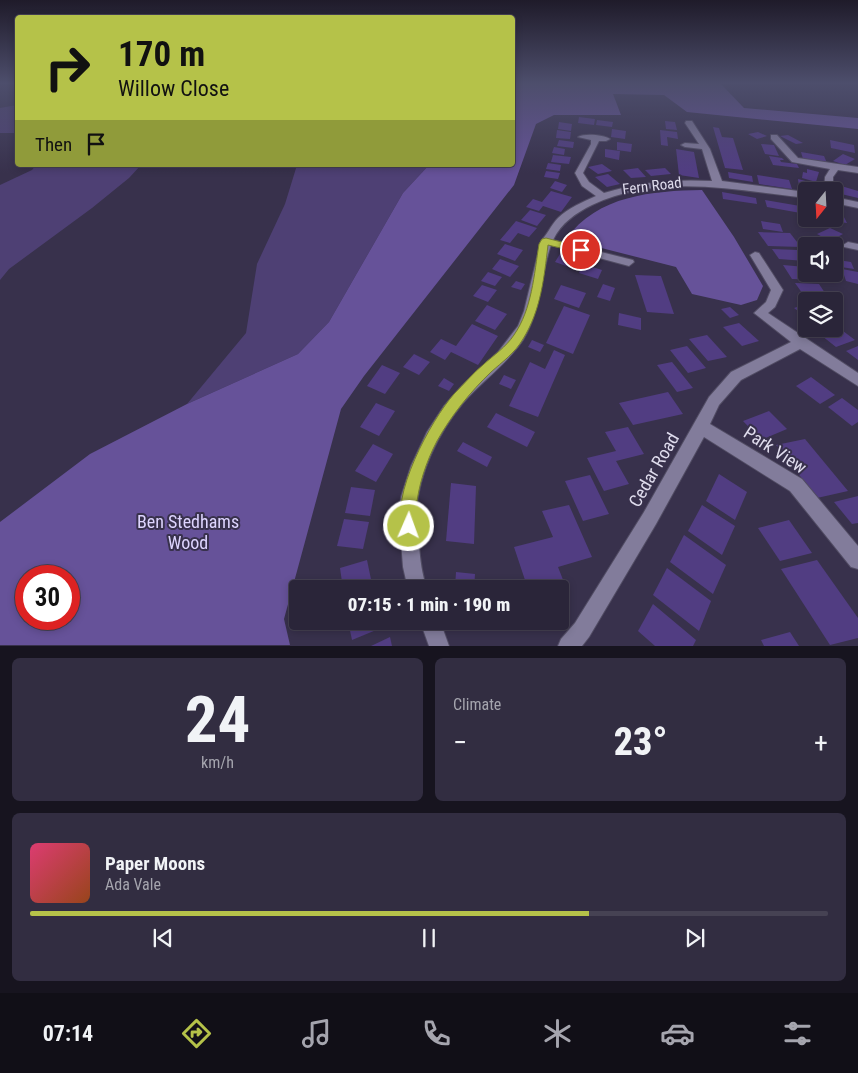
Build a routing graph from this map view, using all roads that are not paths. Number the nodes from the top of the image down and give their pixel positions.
1 (690, 123) dead end
2 (582, 136) dead end
3 (595, 138) junction
4 (606, 139) dead end
5 (764, 141) dead end
6 (685, 145) dead end
7 (705, 147) junction
8 (835, 168) junction
9 (858, 170) edge
10 (829, 182) edge
11 (718, 184) junction
12 (798, 194) edge
13 (602, 196) junction
14 (843, 202) edge
15 (858, 205) edge
16 (546, 241) junction
17 (754, 255) dead end
18 (629, 262) dead end
19 (801, 343) junction
20 (858, 380) edge
21 (701, 428) junction
22 (858, 560) edge
23 (414, 580) edge
24 (434, 630) edge
25 (440, 646) edge
26 (568, 646) edge

1 - 7 street
2 - 3 street
3 - 4 street
3 - 13 street
5 - 8 street
6 - 7 street
7 - 11 street
8 - 9 street
8 - 10 street
11 - 12 street, Fern Road
11 - 13 street, Fern Road
13 - 16 street, Fern Road
14 - 15 street
16 - 18 street
16 - 23 street, Fern Road
17 - 19 street
19 - 20 street
19 - 21 street, Cedar Road
21 - 22 street, Park View
21 - 26 street, Cedar Road
24 - 25 street

